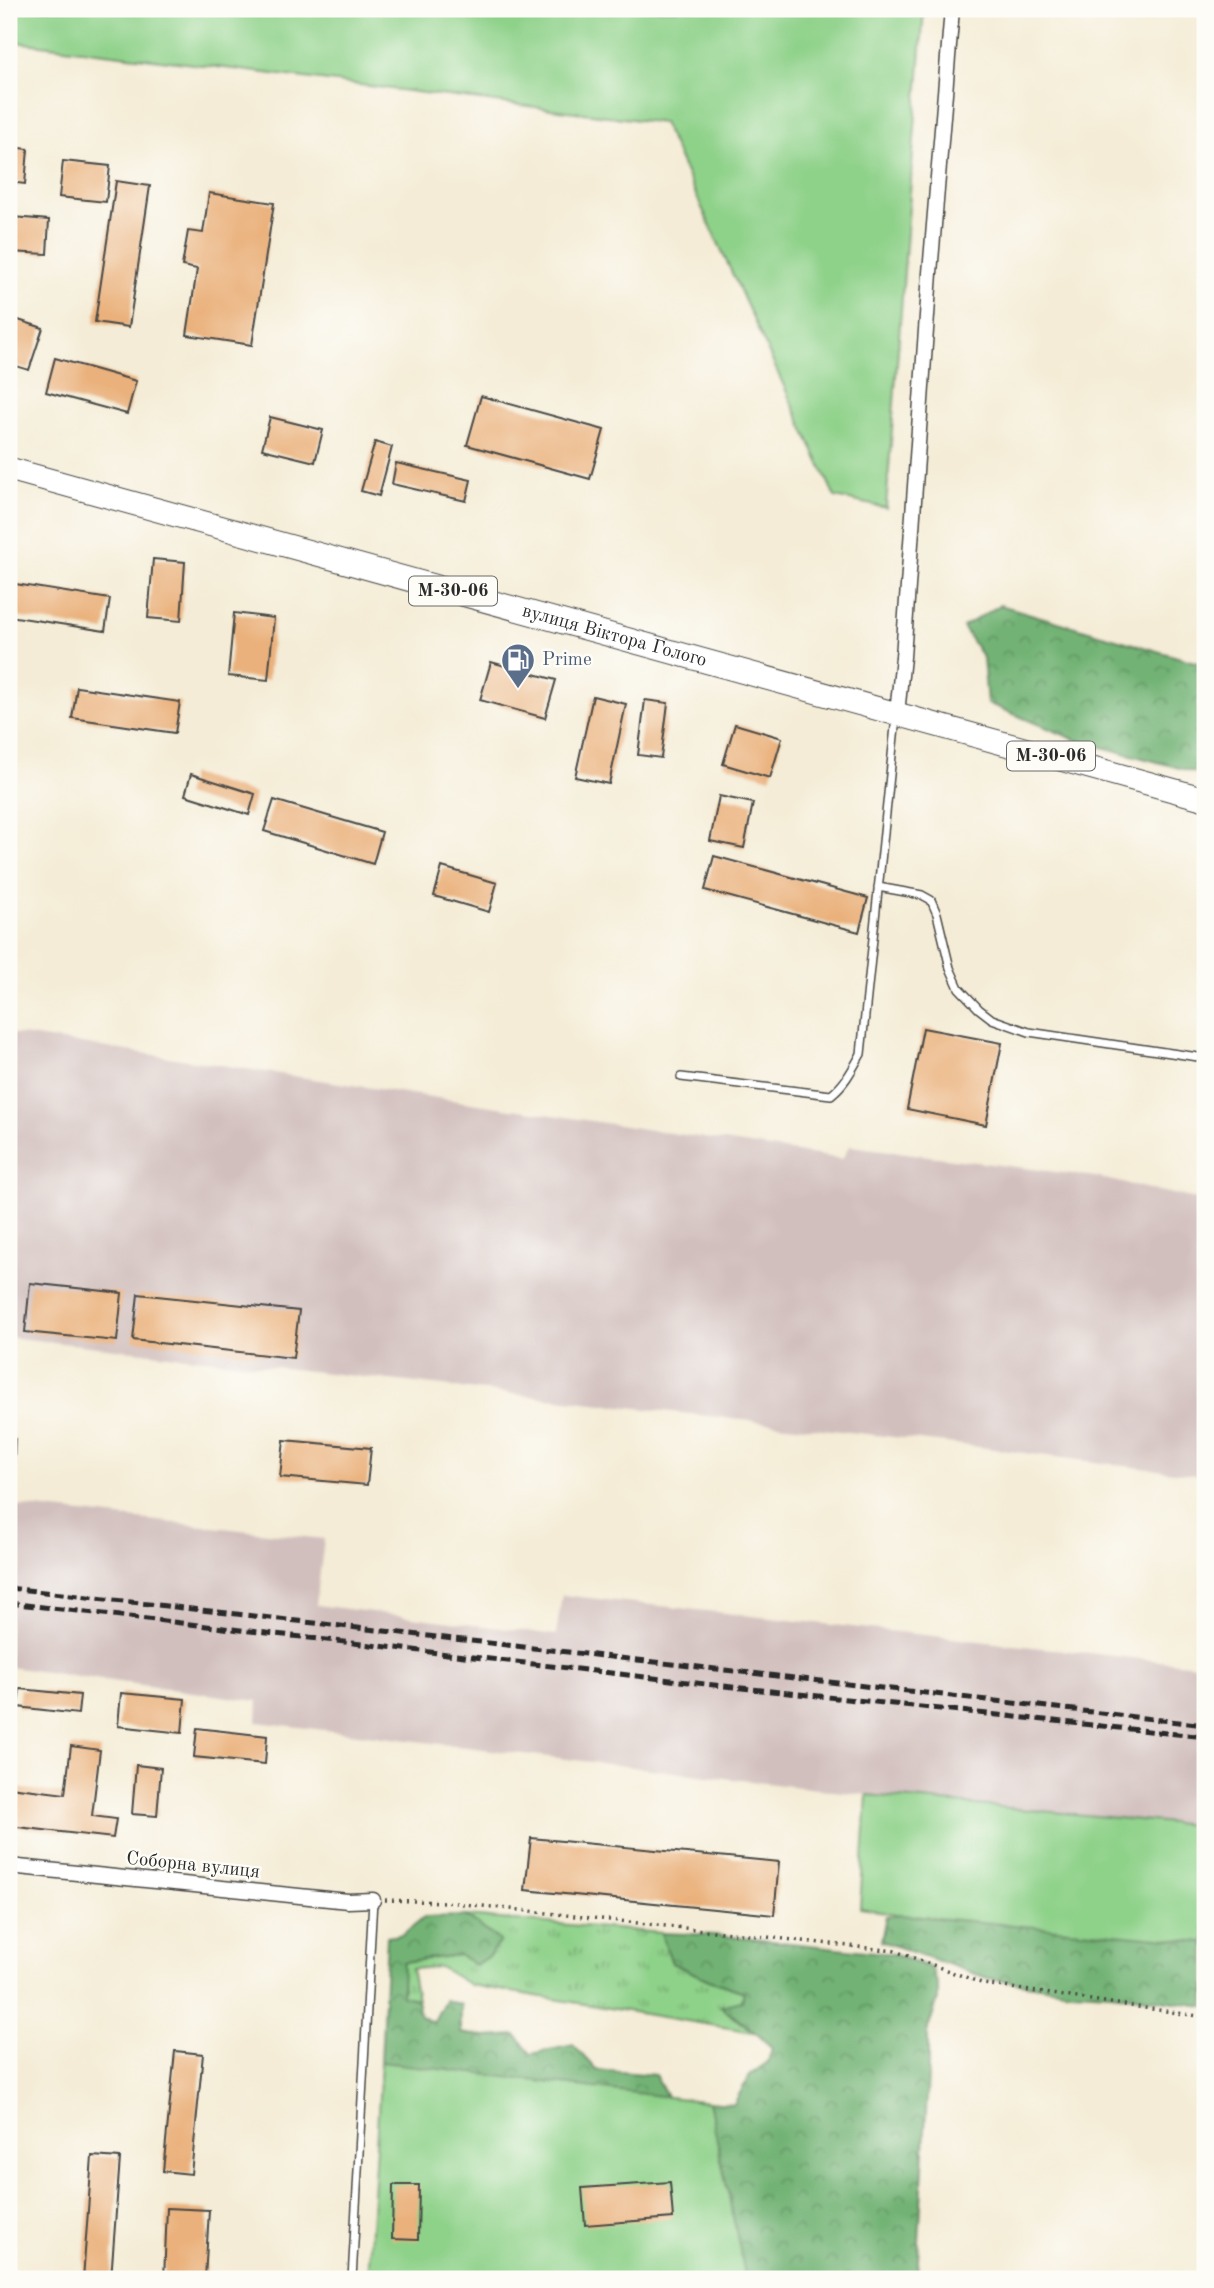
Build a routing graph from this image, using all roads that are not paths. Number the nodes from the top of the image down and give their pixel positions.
1 (952, 9) edge
2 (9, 469) edge
3 (897, 713) junction
4 (1205, 799) edge
5 (878, 887) junction
6 (1205, 1058) edge
7 (681, 1076) dead end
8 (9, 1866) edge
9 (373, 1900) joint
10 (352, 2279) edge

1 - 3 street
2 - 3 main road, вулиця Віктора Голого / М-30-06
3 - 4 main road, М-30-06
3 - 5 lane
5 - 6 lane
5 - 7 lane
8 - 9 street, Соборна вулиця
9 - 10 lane

